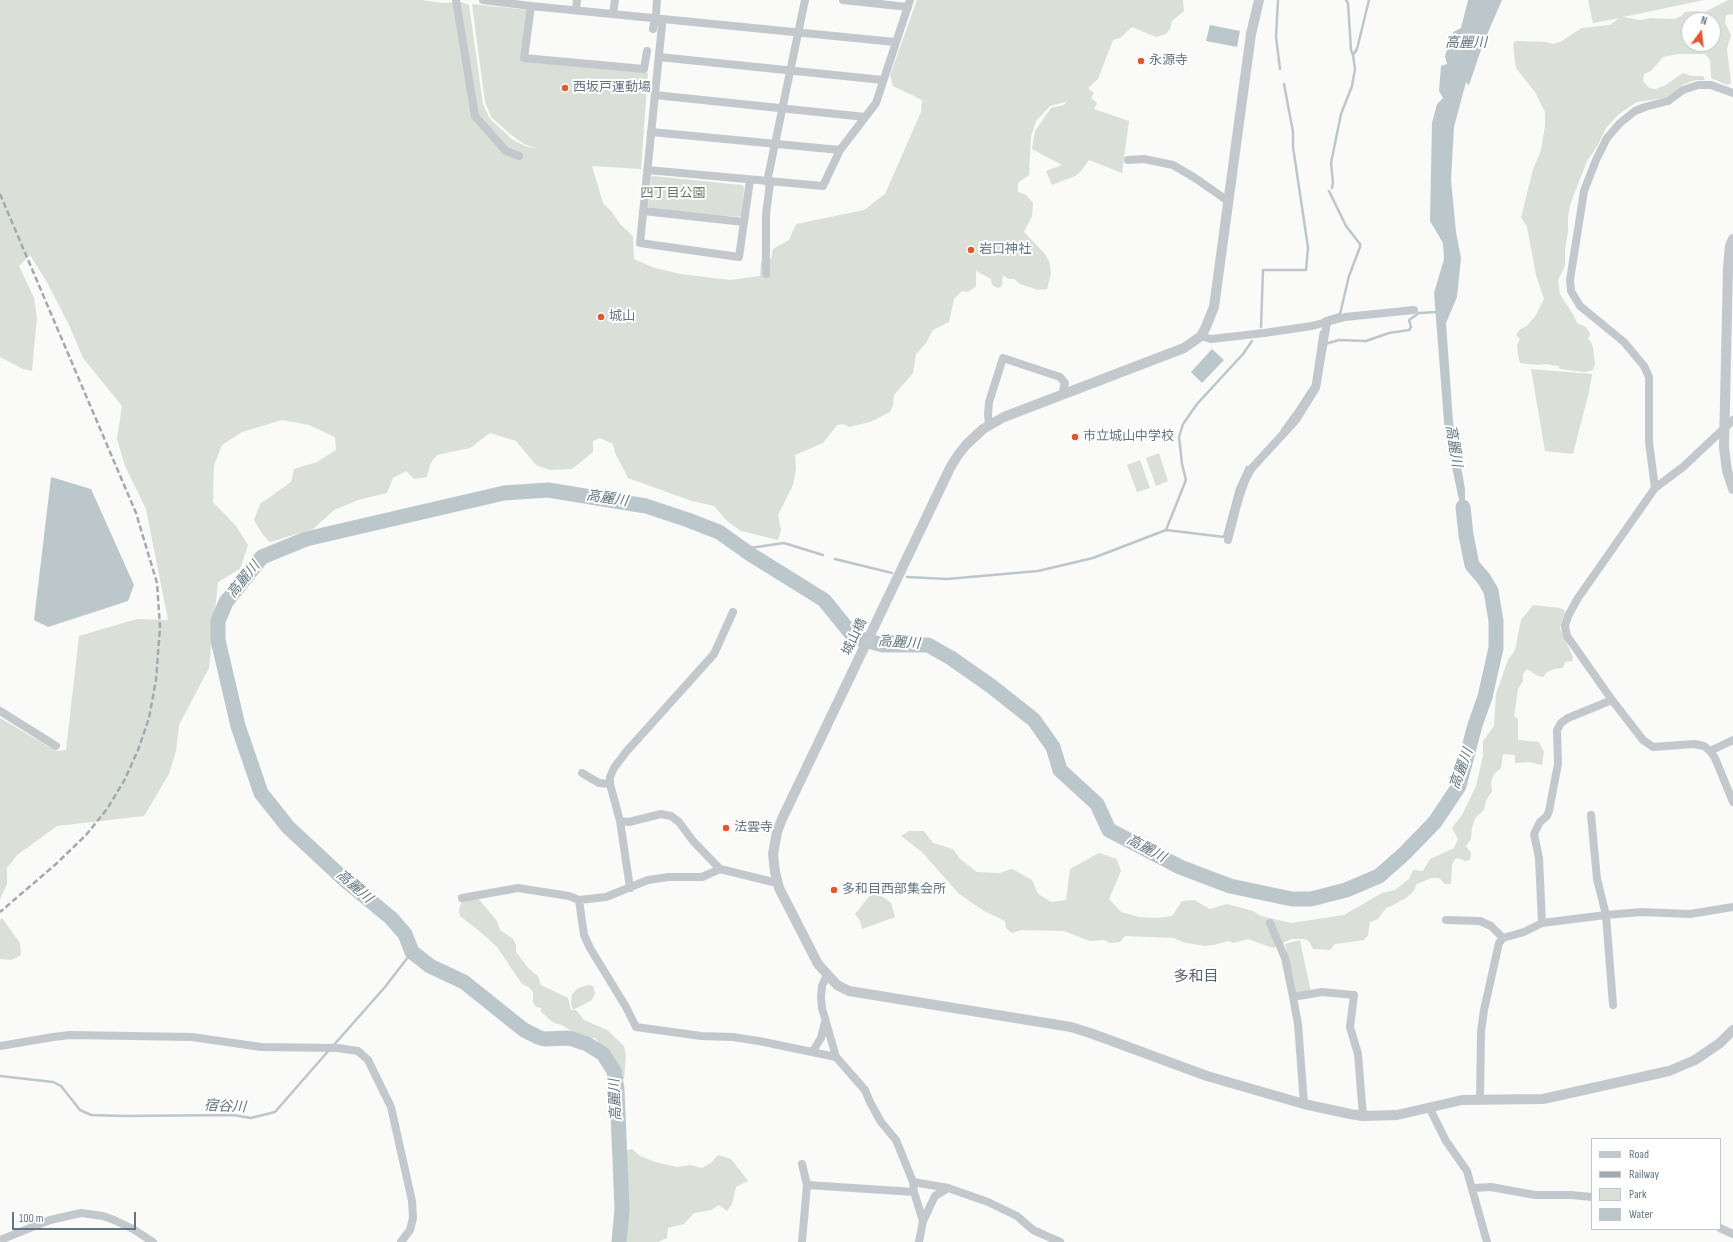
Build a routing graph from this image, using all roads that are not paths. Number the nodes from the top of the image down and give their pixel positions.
1 (456, 0) edge
2 (483, 0) edge
3 (577, 0) edge
4 (615, 0) edge
5 (657, 0) edge
6 (805, 0) edge
7 (843, 0) edge
8 (1259, 0) edge
9 (541, 3) edge
10 (909, 3) edge
11 (531, 6) junction
12 (576, 10) junction
13 (613, 14) junction
14 (657, 18) junction
15 (653, 29) dead end
16 (798, 32) junction
17 (895, 42) junction
18 (647, 50) dead end
19 (659, 57) junction
20 (790, 70) junction
21 (883, 80) junction
22 (1733, 93) edge
23 (655, 95) junction
24 (782, 108) junction
25 (865, 117) junction
26 (651, 132) junction
27 (775, 145) junction
28 (840, 150) junction
29 (519, 156) dead end
30 (1128, 160) dead end
31 (648, 170) junction
32 (750, 180) junction
33 (768, 182) junction
34 (1228, 201) junction
35 (643, 211) junction
36 (744, 222) junction
37 (1733, 239) edge
38 (766, 274) dead end
39 (1414, 310) dead end
40 (1327, 322) junction
41 (1201, 336) junction
42 (1062, 394) junction
43 (1733, 420) edge
44 (989, 425) junction
45 (1724, 427) junction
46 (1655, 488) junction
47 (1733, 489) edge
48 (1228, 540) dead end
49 (733, 612) dead end
50 (1612, 700) junction
51 (0, 711) edge
52 (1733, 740) edge
53 (56, 746) dead end
54 (1710, 751) junction
55 (582, 773) dead end
56 (610, 784) junction
57 (1733, 802) edge
58 (1591, 815) dead end
59 (620, 821) junction
60 (720, 869) junction
61 (777, 882) junction
62 (630, 888) junction
63 (462, 898) dead end
64 (579, 900) junction
65 (1733, 906) edge
66 (1606, 914) junction
67 (1446, 920) dead end
68 (1270, 923) dead end
69 (1542, 923) junction
70 (1503, 938) junction
71 (827, 975) junction
72 (1294, 997) junction
73 (1613, 1005) dead end
74 (826, 1021) junction
75 (1733, 1030) edge
76 (0, 1046) edge
77 (813, 1052) junction
78 (836, 1057) junction
79 (1480, 1099) junction
80 (1304, 1104) junction
81 (1430, 1109) junction
82 (1363, 1116) junction
83 (802, 1164) dead end
84 (913, 1182) junction
85 (807, 1185) junction
86 (948, 1188) junction
87 (1472, 1188) junction
88 (914, 1192) junction
89 (1591, 1197) edge
90 (923, 1221) junction
91 (1721, 1228) edge
92 (1733, 1234) edge
93 (0, 1240) edge
94 (153, 1242) edge
95 (401, 1242) edge
96 (802, 1242) edge
97 (919, 1242) edge
98 (1060, 1242) edge
99 (1487, 1242) edge

1 - 29 street
2 - 11 street
3 - 12 street
4 - 13 street
5 - 14 street
6 - 16 street
7 - 10 street
8 - 34 street
9 - 11 street
9 - 12 street
10 - 17 street
11 - 18 street
12 - 13 street
13 - 14 street
14 - 15 street
14 - 16 street
14 - 19 street
16 - 17 street
16 - 20 street
17 - 21 street
19 - 20 street
19 - 23 street
20 - 21 street
20 - 24 street
21 - 25 street
22 - 46 street
23 - 24 street
23 - 26 street
24 - 25 street
24 - 27 street
25 - 28 street
26 - 27 street
26 - 31 street
27 - 28 street
27 - 33 street
28 - 33 street
30 - 34 street
31 - 32 street
31 - 35 street
32 - 33 street
32 - 36 street
33 - 38 street
34 - 41 street
35 - 36 street
35 - 36 street
37 - 45 street
39 - 40 street
40 - 41 street
40 - 48 street
41 - 42 street, 城山橋
42 - 44 street, 城山橋
42 - 44 street
43 - 45 street
44 - 61 street, 城山橋
45 - 46 street
45 - 47 street
46 - 50 street
49 - 56 street
50 - 54 street
50 - 69 street
51 - 53 street
52 - 54 street
54 - 57 street
55 - 56 street
56 - 59 street
58 - 66 street
59 - 60 street
59 - 62 street
60 - 61 street
60 - 62 street
61 - 71 street, 城山橋
62 - 64 street
63 - 64 street
64 - 77 street
65 - 66 street
66 - 69 street
66 - 73 street
67 - 70 street
68 - 72 street
69 - 70 street
70 - 79 street
71 - 74 street
71 - 80 street, 城山橋
72 - 80 street
72 - 82 street
74 - 77 street
74 - 78 street
75 - 79 street, 城山橋
76 - 95 street
77 - 78 street
78 - 84 street
79 - 81 street, 城山橋
80 - 82 street, 城山橋
81 - 82 street, 城山橋
81 - 87 street
83 - 85 street
84 - 86 street
84 - 88 street
85 - 88 street
85 - 96 street
86 - 90 street
86 - 98 street
87 - 89 street
87 - 99 street
88 - 90 street
90 - 97 street
91 - 92 street
93 - 94 street

